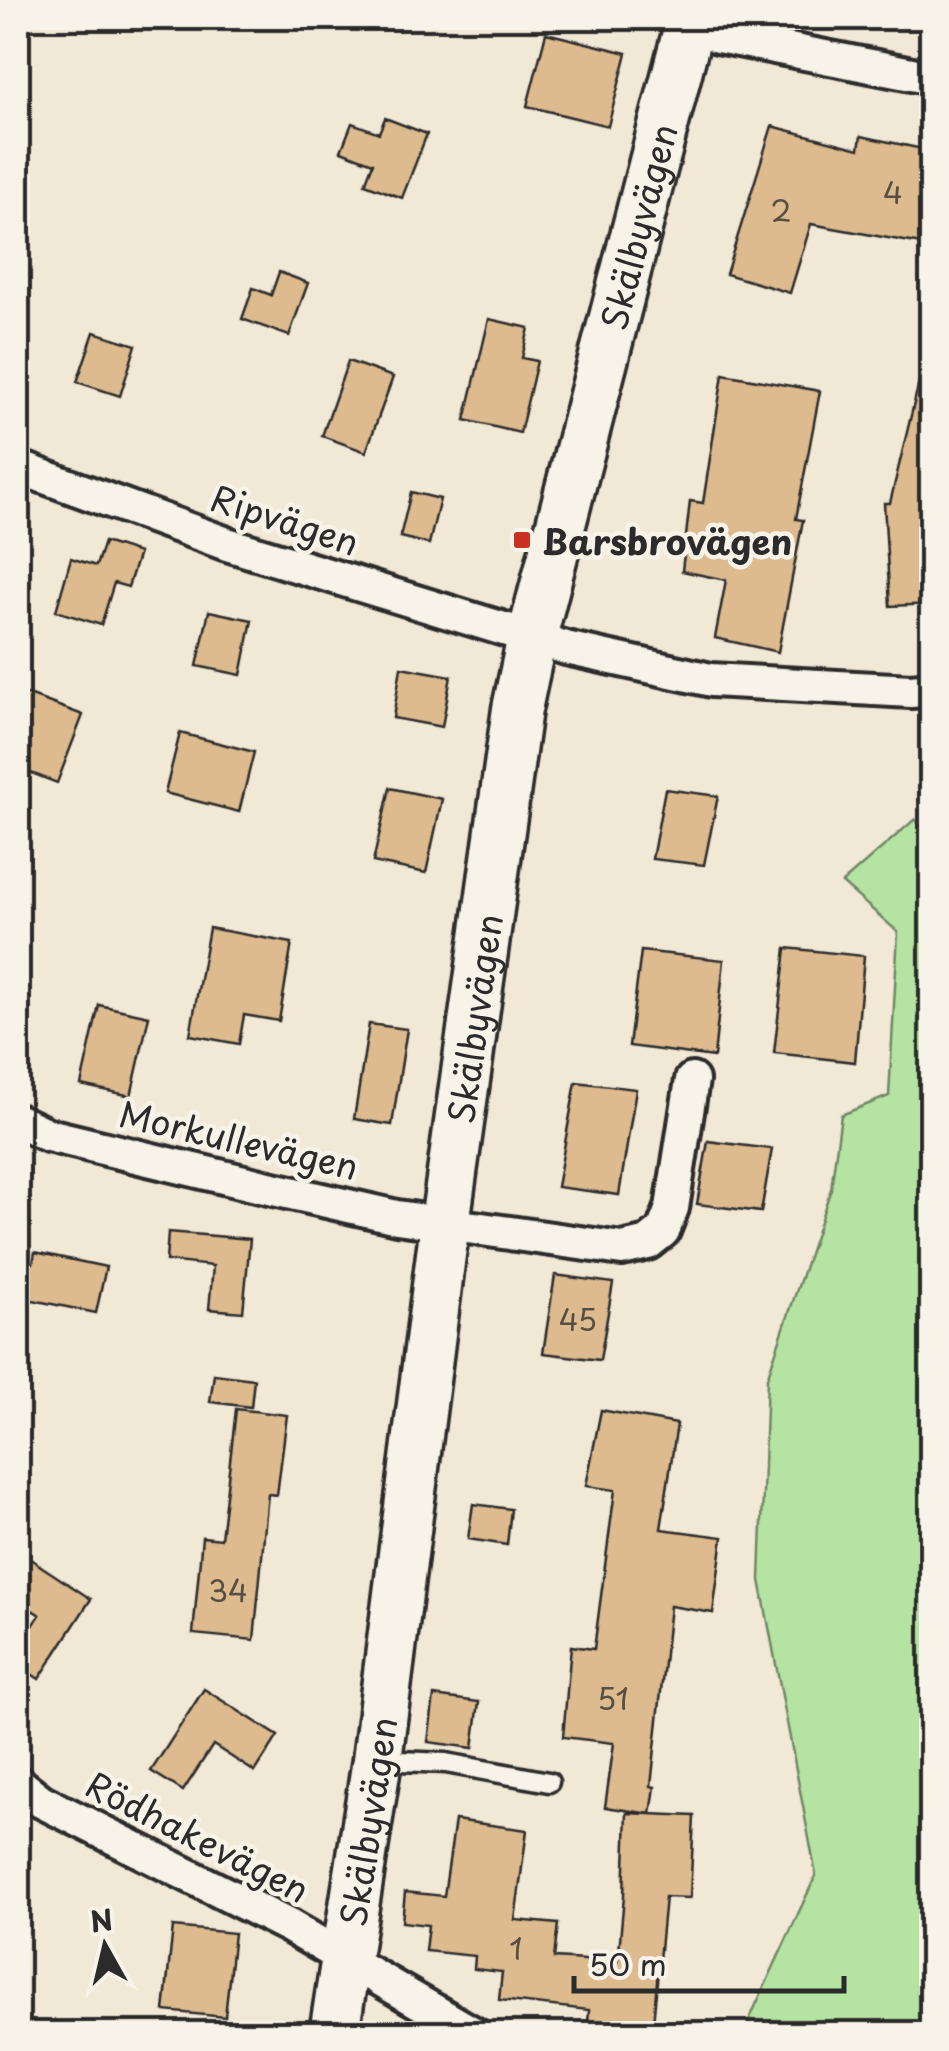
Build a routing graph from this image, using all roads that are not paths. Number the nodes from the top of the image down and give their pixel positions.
1 (688, 19) edge
2 (932, 78) edge
3 (18, 467) edge
4 (532, 638) junction
5 (932, 689) edge
6 (692, 1080) dead end
7 (18, 1120) edge
8 (445, 1223) junction
9 (377, 1760) junction
10 (549, 1782) dead end
11 (18, 1783) edge
12 (344, 1958) junction
13 (334, 2034) edge
14 (474, 2034) edge

1 - 2 street
1 - 4 street, Skälbyvägen
3 - 4 street, Ripvägen
4 - 5 street, Ripvägen
4 - 8 street, Skälbyvägen
6 - 8 street, Morkullevägen
7 - 8 street, Morkullevägen
8 - 9 street, Skälbyvägen
9 - 10 lane
9 - 12 street, Skälbyvägen
11 - 12 street, Rödhakevägen
12 - 13 street, Skälbyvägen
12 - 14 street, Rödhakevägen

